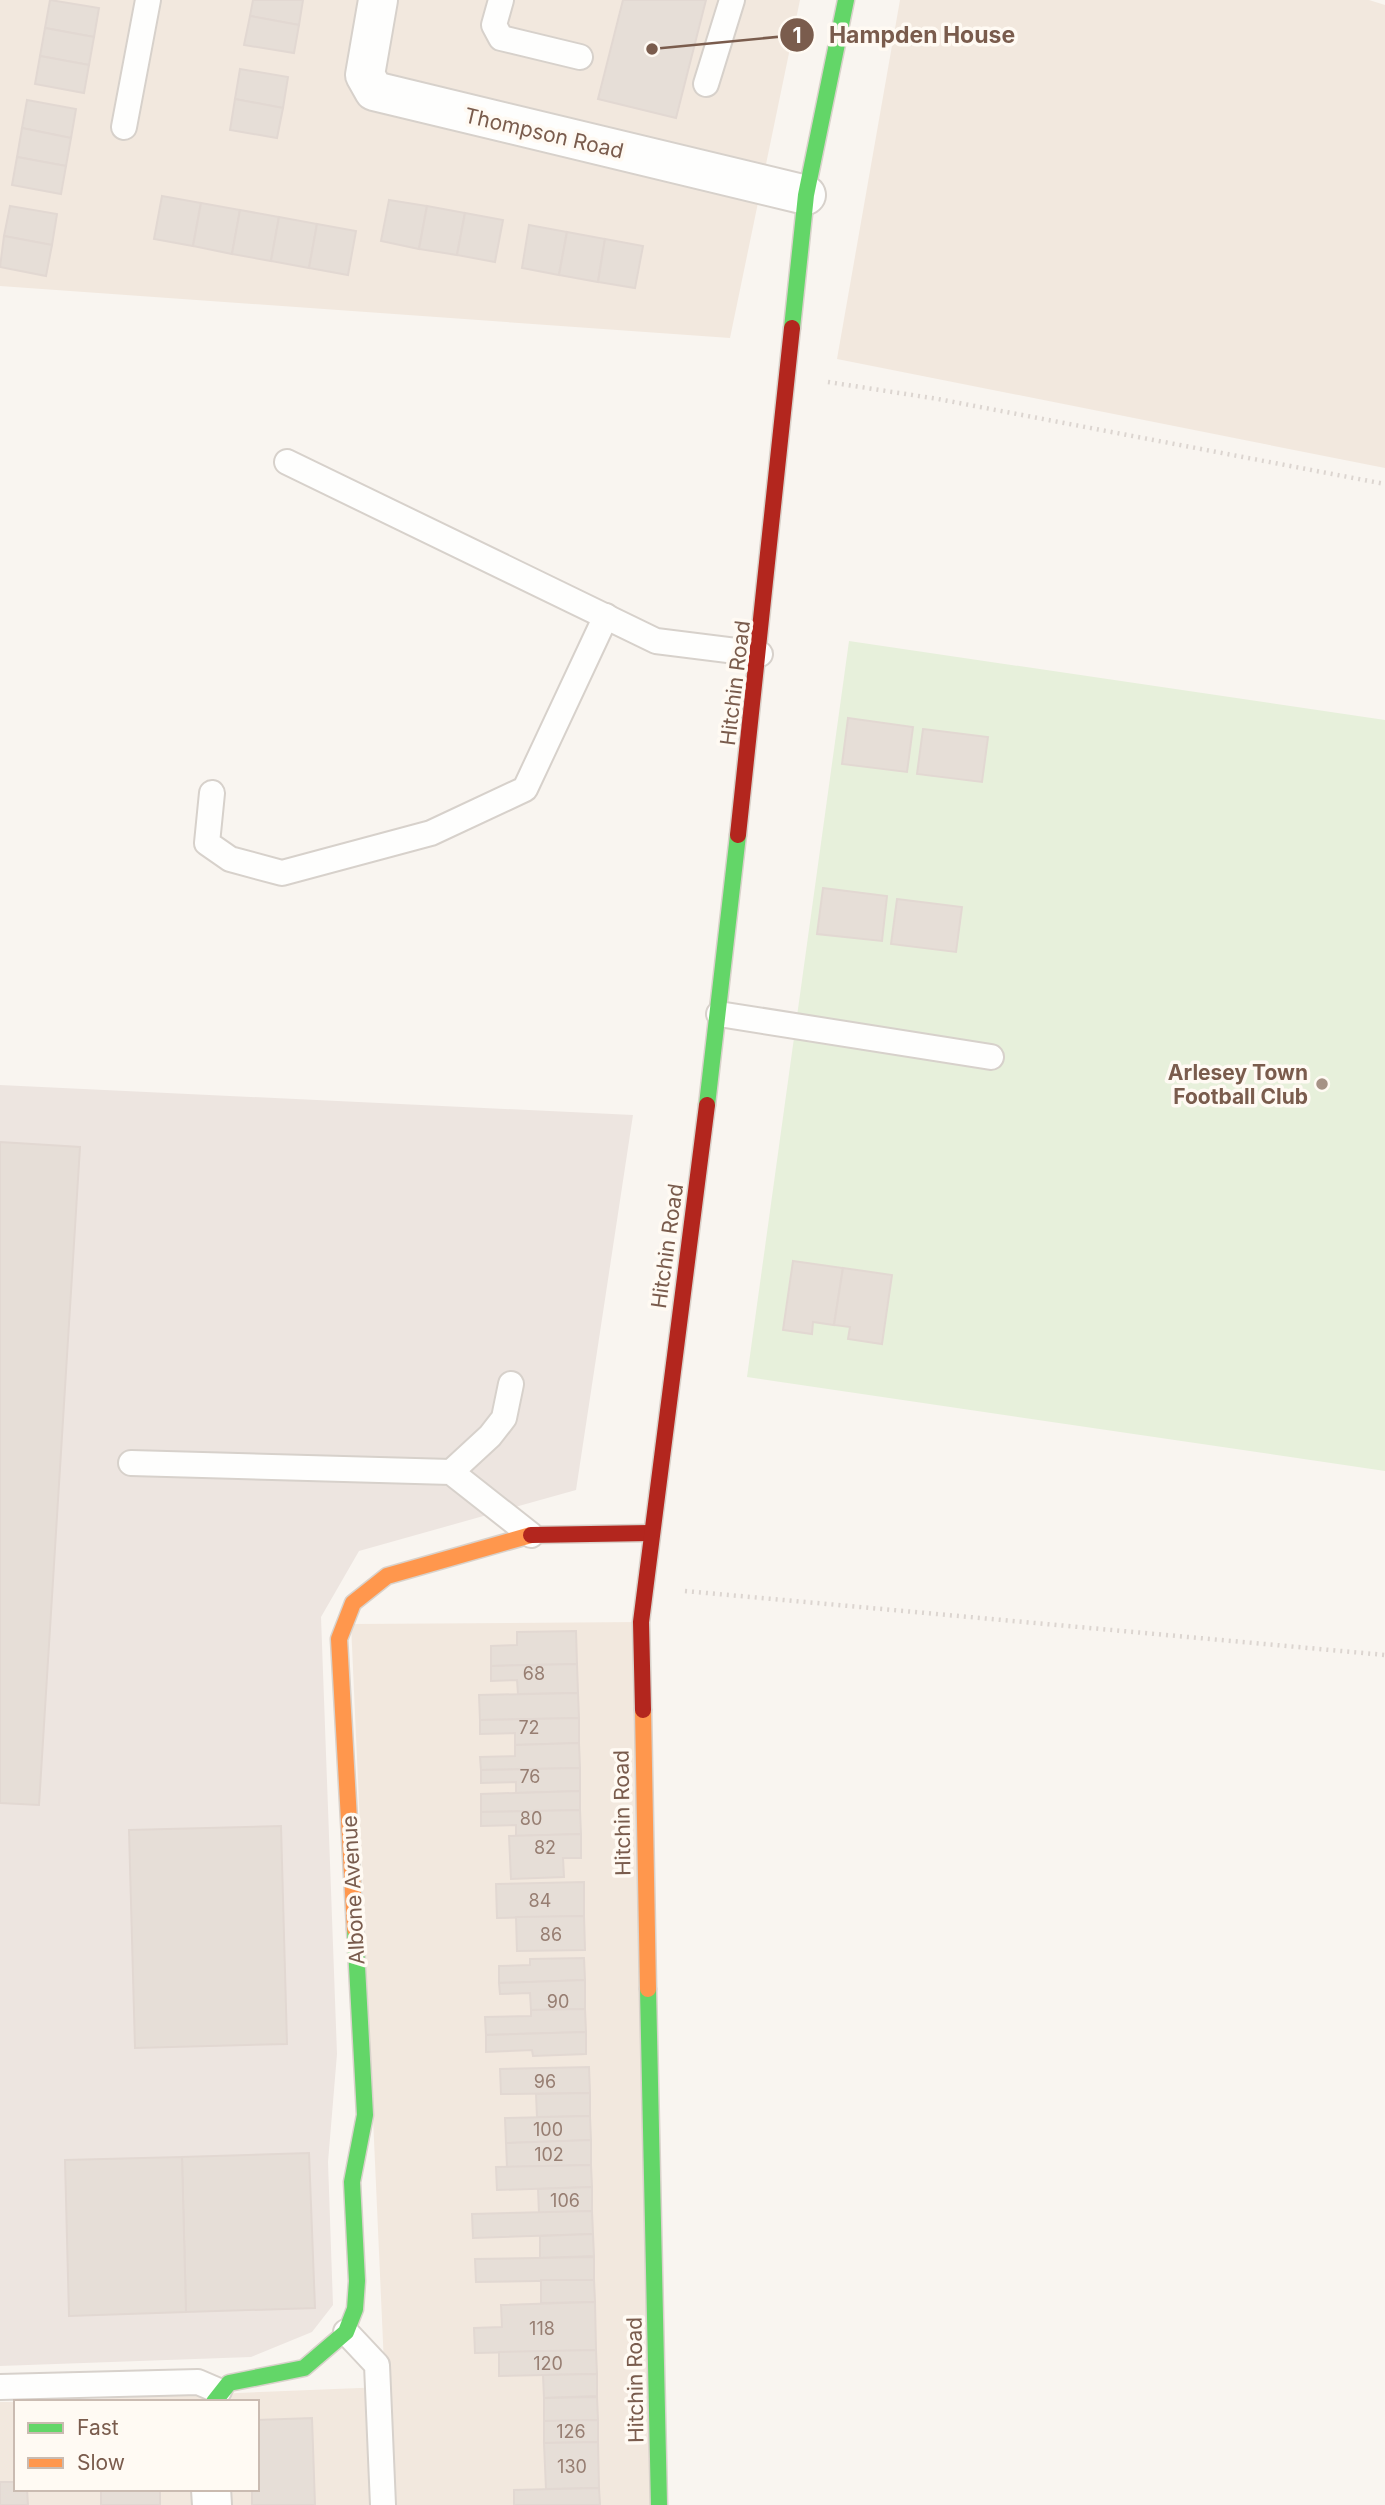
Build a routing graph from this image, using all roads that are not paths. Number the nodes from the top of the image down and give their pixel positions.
1 (148, 0) edge
2 (378, 0) edge
3 (501, 0) edge
4 (732, 0) edge
5 (846, 0) edge
6 (580, 57) dead end
7 (706, 84) dead end
8 (124, 127) dead end
9 (806, 195) junction
10 (287, 463) dead end
11 (606, 616) junction
12 (760, 654) junction
13 (212, 793) dead end
14 (719, 1014) junction
15 (990, 1057) dead end
16 (511, 1384) dead end
17 (131, 1463) dead end
18 (451, 1472) junction
19 (650, 1533) junction
20 (531, 1535) junction
21 (346, 2332) junction
22 (0, 2387) edge
23 (216, 2396) edge
24 (383, 2505) edge
25 (659, 2505) edge

1 - 8 lane
2 - 9 street, Thompson Road
3 - 6 lane
4 - 7 lane
5 - 9 street, Hitchin Road
9 - 12 street, Hitchin Road
10 - 11 lane
11 - 12 lane
11 - 13 lane
12 - 14 street, Hitchin Road
14 - 15 lane
14 - 19 street, Hitchin Road
16 - 18 lane
17 - 18 lane
18 - 20 lane
19 - 20 street, Albone Avenue
19 - 25 street, Hitchin Road
20 - 21 street, Albone Avenue
21 - 23 street
21 - 24 lane
22 - 23 lane

